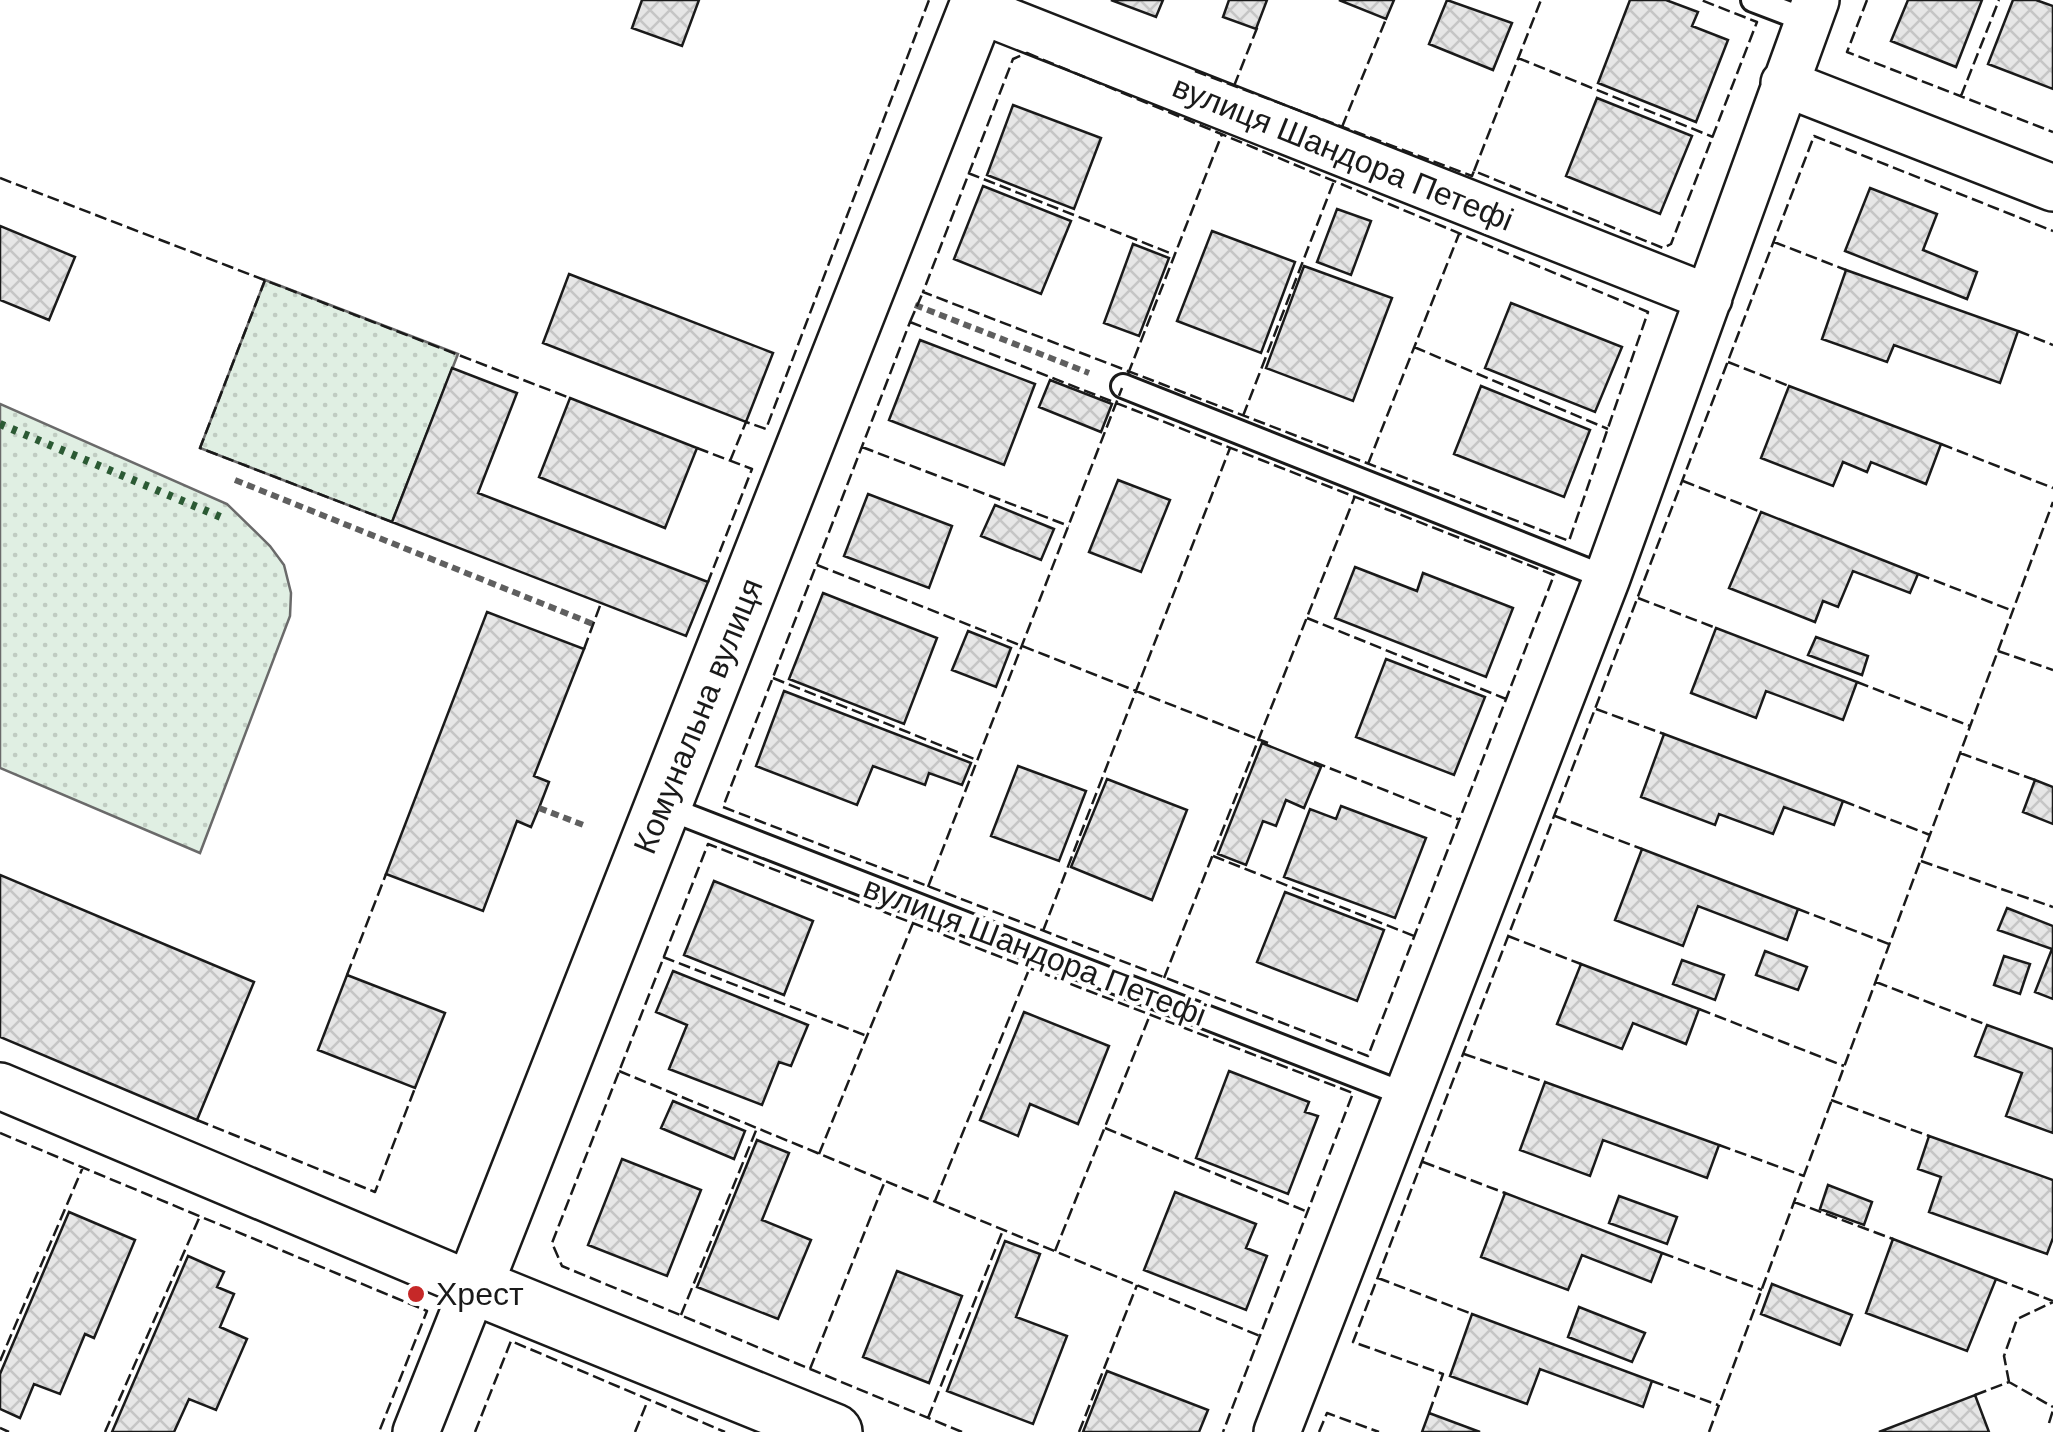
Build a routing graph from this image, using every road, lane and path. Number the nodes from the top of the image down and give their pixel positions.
1 (1753, 0) edge
2 (978, 4) edge
3 (1812, 11) edge
4 (1784, 83) junction
5 (2053, 188) edge
6 (867, 286) junction
7 (1708, 298) junction
8 (1123, 386) joint
9 (234, 480) dead end
10 (1608, 578) junction
11 (593, 624) dead end
12 (662, 806) junction
13 (539, 808) dead end
14 (586, 826) dead end
15 (0, 1086) edge
16 (1409, 1096) junction
17 (474, 1286) junction
18 (416, 1432) edge
19 (834, 1432) edge
20 (1277, 1432) edge

1 - 3 lane
2 - 6 main road, Комунальна вулиця
2 - 7 street, вулиця Шандора Петефі
3 - 4 street
4 - 5 street
4 - 7 street
6 - 8 path
6 - 12 main road, Комунальна вулиця
7 - 10 street
8 - 10 lane
9 - 11 path
10 - 16 street
12 - 16 lane, вулиця Шандора Петефі
12 - 17 main road, Комунальна вулиця
13 - 14 path
15 - 17 street
16 - 20 street
17 - 18 street, Комунальна вулиця
17 - 19 main road

